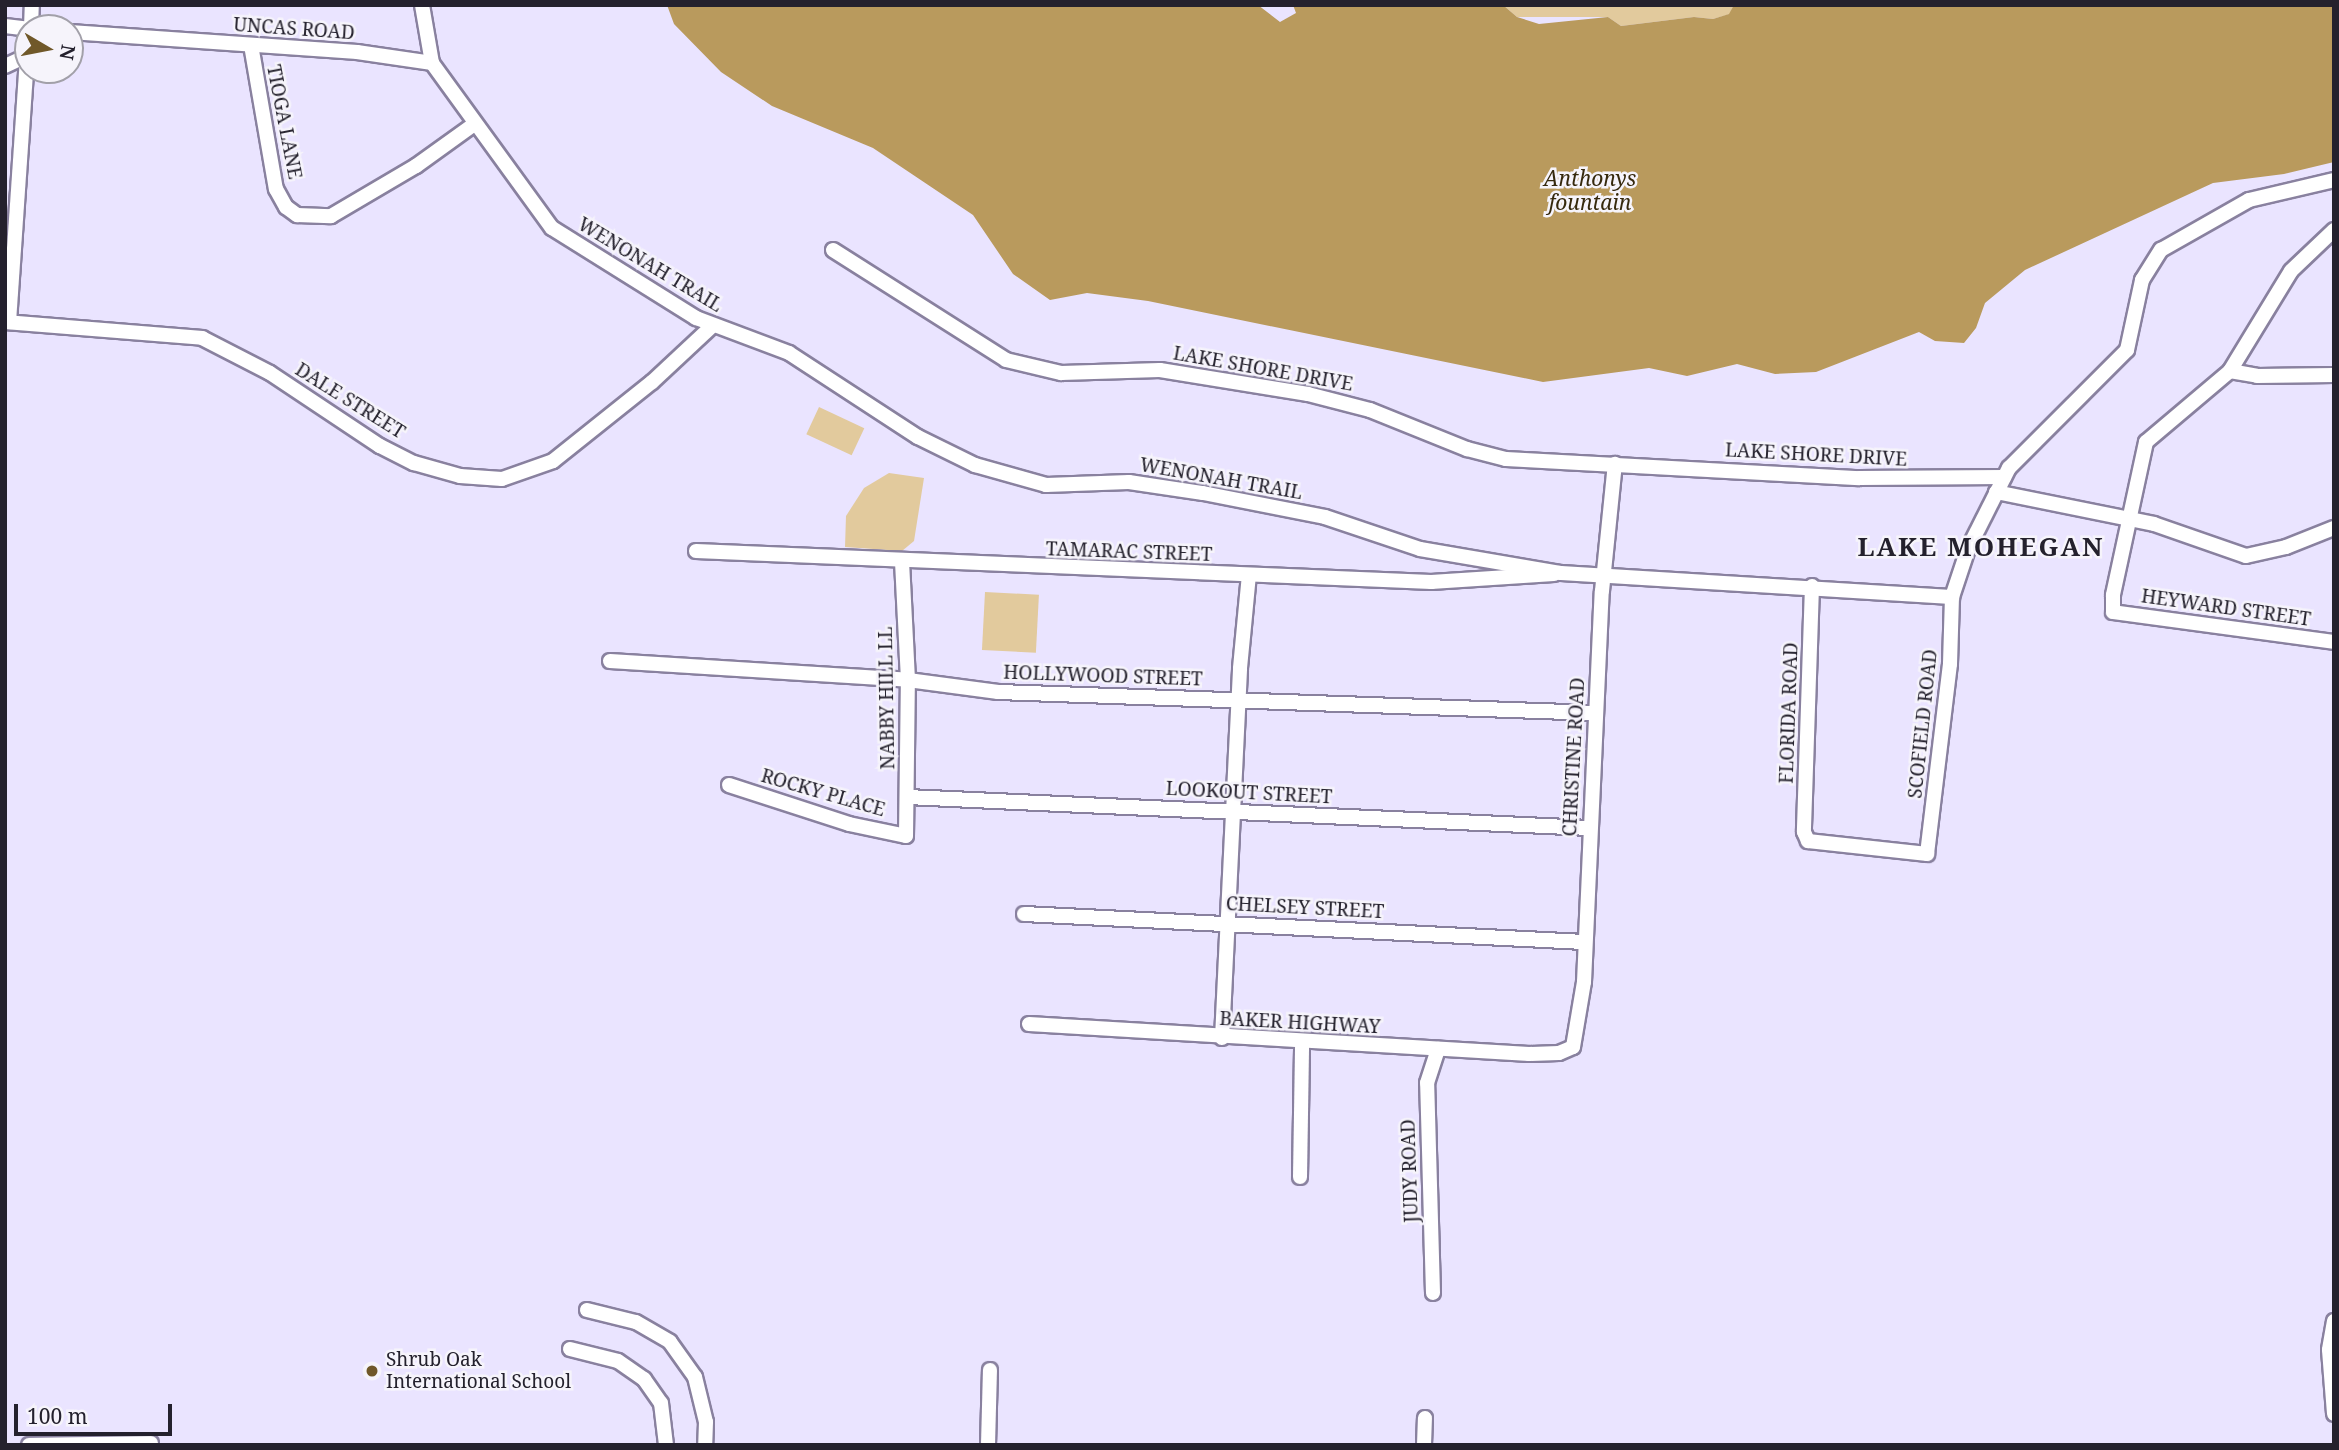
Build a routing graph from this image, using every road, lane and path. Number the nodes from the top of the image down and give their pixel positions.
1 (422, 5) edge
2 (84, 33) edge
3 (251, 45) junction
4 (432, 63) junction
5 (24, 84) edge
6 (473, 125) junction
7 (2334, 180) edge
8 (2334, 230) edge
9 (832, 250) dead end
10 (7, 322) edge
11 (712, 326) junction
12 (2230, 371) junction
13 (2334, 375) edge
14 (1615, 464) junction
15 (2004, 477) junction
16 (1996, 492) junction
17 (2130, 519) junction
18 (2334, 528) edge
19 (696, 551) dead end
20 (902, 560) junction
21 (1560, 573) junction
22 (1249, 575) junction
23 (1604, 576) junction
24 (1812, 586) junction
25 (1952, 597) junction
26 (2334, 642) edge
27 (610, 661) dead end
28 (908, 680) junction
29 (1238, 700) junction
30 (1595, 713) junction
31 (729, 785) dead end
32 (907, 797) junction
33 (1236, 811) junction
34 (1589, 828) junction
35 (906, 836) joint
36 (1927, 854) joint
37 (1024, 914) dead end
38 (1228, 924) junction
39 (1585, 942) junction
40 (1029, 1024) dead end
41 (1222, 1038) junction
42 (1302, 1043) junction
43 (1438, 1049) junction
44 (1569, 1050) joint
45 (1300, 1177) dead end
46 (1433, 1293) dead end
47 (587, 1310) dead end
48 (2334, 1321) edge
49 (570, 1349) dead end
50 (990, 1370) dead end
51 (2334, 1413) edge
52 (1425, 1418) dead end
53 (151, 1443) edge
54 (29, 1445) edge
55 (666, 1445) edge
56 (705, 1445) edge
57 (988, 1445) edge
58 (1424, 1445) edge

1 - 4 street, WENONAH TRAIL
2 - 3 street, UNCAS ROAD
3 - 4 street, UNCAS ROAD
3 - 6 street, TIOGA LANE
4 - 6 street, WENONAH TRAIL
5 - 10 street
6 - 11 street, WENONAH TRAIL
7 - 15 street, SCOFIELD ROAD
8 - 12 street
9 - 14 street, LAKE SHORE DRIVE
10 - 11 street, DALE STREET
11 - 21 street, WENONAH TRAIL
12 - 13 street
12 - 17 street
14 - 15 street, LAKE SHORE DRIVE
14 - 23 street, CHRISTINE ROAD
15 - 16 street, SCOFIELD ROAD
16 - 17 street
16 - 25 street, SCOFIELD ROAD
17 - 18 street
17 - 26 street, HEYWARD STREET
19 - 20 street, TAMARAC STREET
20 - 22 street, TAMARAC STREET
20 - 28 street, NABBY HILL LL
21 - 22 street, TAMARAC STREET
21 - 23 street, WENONAH TRAIL
22 - 29 street
23 - 24 street, WENONAH TRAIL
23 - 30 street, CHRISTINE ROAD
24 - 25 street, WENONAH TRAIL
24 - 36 street, FLORIDA ROAD
25 - 36 street, SCOFIELD ROAD
27 - 28 street, HOLLYWOOD STREET
28 - 29 street, HOLLYWOOD STREET
28 - 32 street, NABBY HILL LL
29 - 30 street, HOLLYWOOD STREET
29 - 33 street
30 - 34 street, CHRISTINE ROAD
31 - 35 street, ROCKY PLACE
32 - 33 street, LOOKOUT STREET
32 - 35 street, NABBY HILL LL
33 - 34 street, LOOKOUT STREET
33 - 38 street
34 - 39 street, CHRISTINE ROAD
37 - 38 street, CHELSEY STREET
38 - 39 street, CHELSEY STREET
38 - 41 street
39 - 44 street, CHRISTINE ROAD
40 - 41 street, BAKER HIGHWAY
41 - 42 street, BAKER HIGHWAY
42 - 43 street, BAKER HIGHWAY
42 - 45 street
43 - 44 street, BAKER HIGHWAY
43 - 46 street, JUDY ROAD
47 - 56 street
48 - 51 street
49 - 55 street
50 - 57 street
52 - 58 street
53 - 54 street

